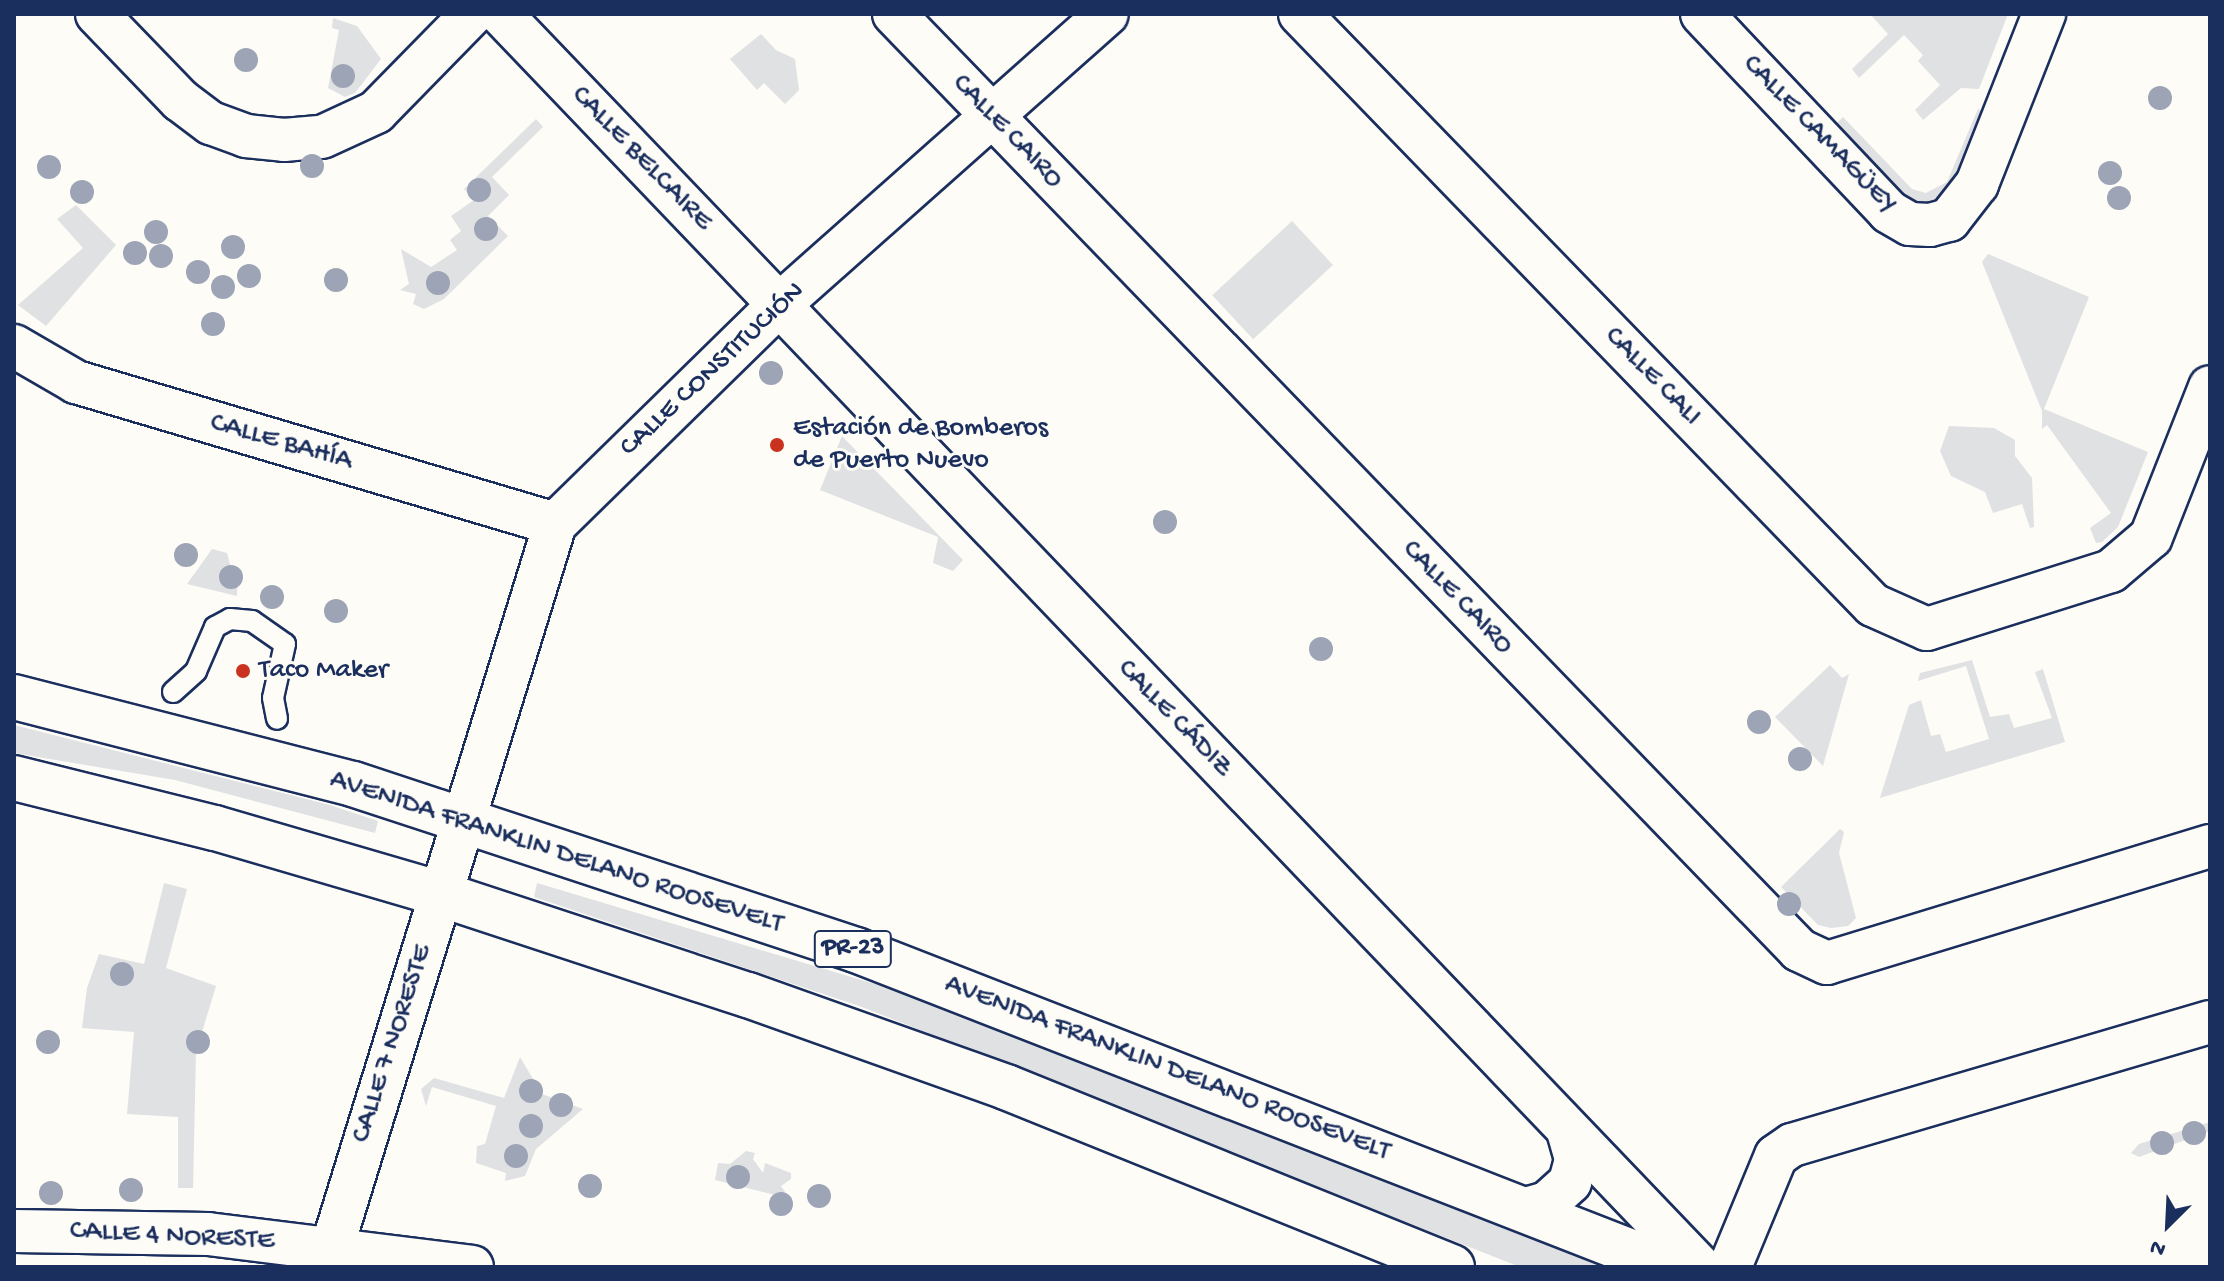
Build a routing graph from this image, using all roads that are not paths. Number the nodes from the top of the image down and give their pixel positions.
1 (97, 14) edge
2 (472, 14) edge
3 (501, 14) edge
4 (894, 14) edge
5 (1107, 14) edge
6 (1300, 14) edge
7 (1702, 14) edge
8 (2044, 14) edge
9 (991, 117) junction
10 (780, 304) junction
11 (14, 346) edge
12 (2210, 387) edge
13 (555, 524) junction
14 (173, 692) dead end
15 (14, 697) edge
16 (277, 719) dead end
17 (14, 778) edge
18 (461, 820) junction
19 (2210, 846) edge
20 (440, 894) junction
21 (2210, 1022) edge
22 (1569, 1134) junction
23 (1526, 1209) junction
24 (14, 1231) edge
25 (327, 1256) edge
26 (472, 1267) edge
27 (1452, 1267) edge
28 (1670, 1267) edge
29 (1700, 1267) edge
30 (1730, 1267) edge

1 - 2 street
3 - 10 street, CALLE BELCAIRE
4 - 9 street, CALLE CAIRO
5 - 9 street, CALLE CONSTITUCIÓN
6 - 12 street, CALLE CALI
7 - 8 street, CALLE CAMAGÜEY
9 - 10 street, CALLE CONSTITUCIÓN
9 - 19 street, CALLE CAIRO
10 - 13 street, CALLE CONSTITUCIÓN
10 - 22 street, CALLE CÁDIZ
11 - 13 street, CALLE BAHÍA
13 - 18 street, CALLE CONSTITUCIÓN
14 - 16 lane
15 - 18 main road, AVENIDA FRANKLIN DELANO ROOSEVELT / PR-23
17 - 20 main road
18 - 20 street, CALLE 7 NORESTE
18 - 23 main road, AVENIDA FRANKLIN DELANO ROOSEVELT / PR-23
20 - 25 street, CALLE 7 NORESTE
20 - 27 main road
21 - 30 street
22 - 23 street
22 - 29 street, CALLE CÁDIZ
23 - 28 main road, AVENIDA FRANKLIN DELANO ROOSEVELT / PR-23
24 - 25 street, CALLE 4 NORESTE
25 - 26 street, CALLE 4 NORESTE

